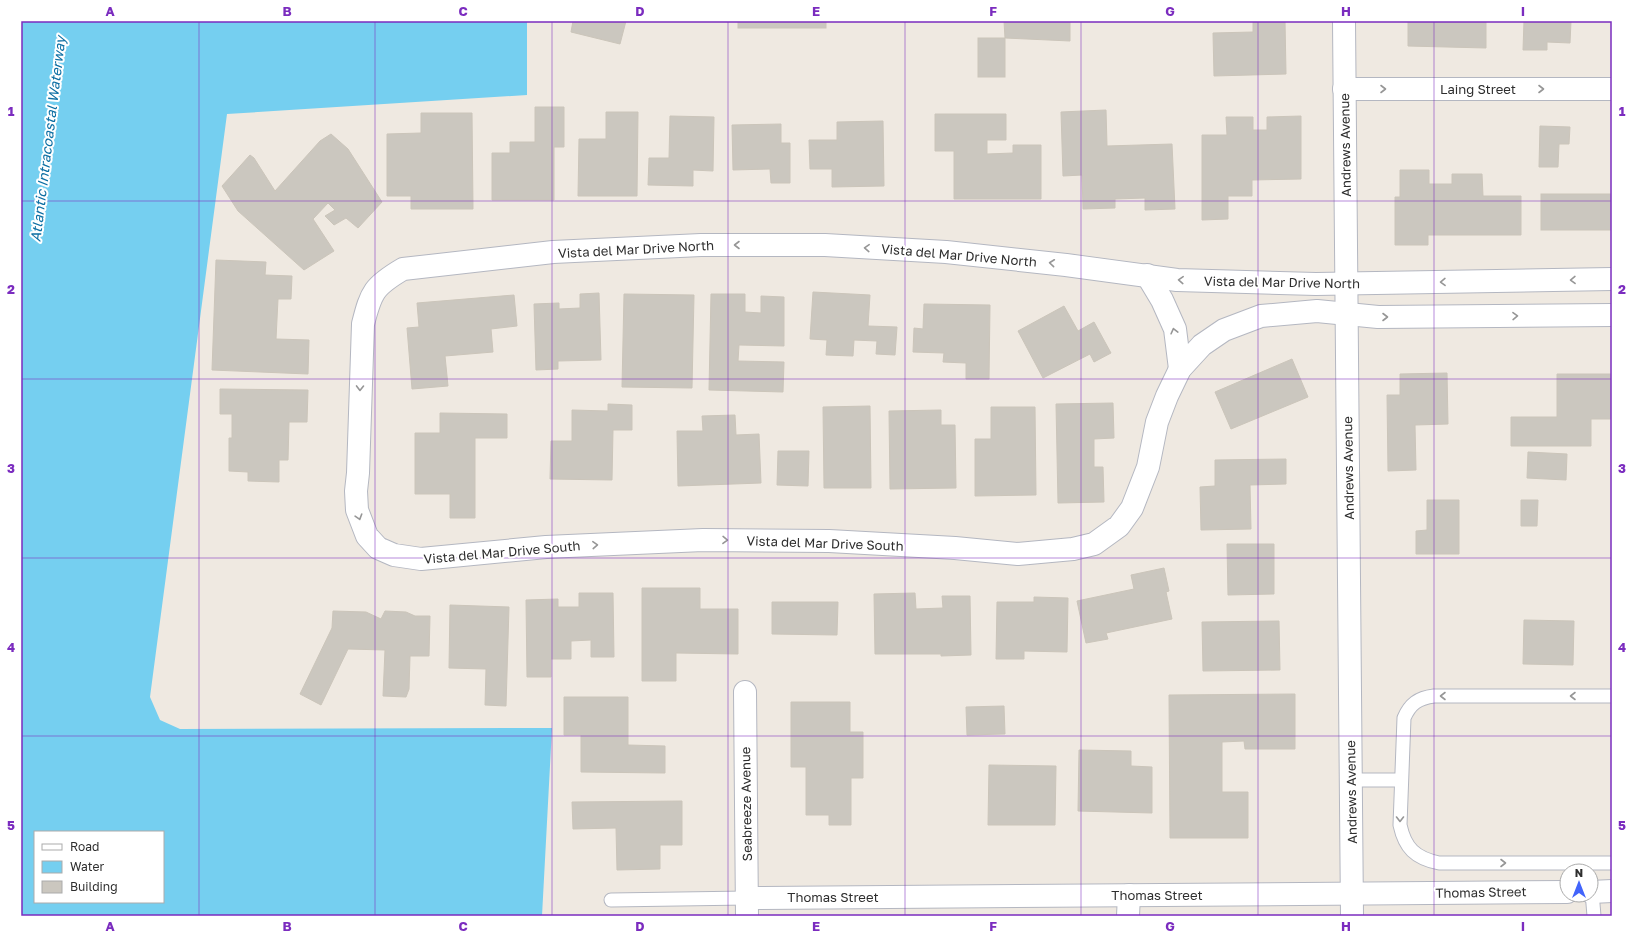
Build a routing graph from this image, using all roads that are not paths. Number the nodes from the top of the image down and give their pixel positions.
1 (1344, 21) edge
2 (1344, 89) junction
3 (1612, 89) edge
4 (1147, 275) junction
5 (1612, 279) edge
6 (1346, 283) junction
7 (1346, 314) junction
8 (1612, 315) edge
9 (361, 349) joint
10 (1180, 369) junction
11 (745, 692) dead end
12 (1612, 696) edge
13 (1350, 780) junction
14 (1400, 780) junction
15 (1612, 863) edge
16 (1612, 891) edge
17 (1559, 892) edge
18 (1599, 892) edge
19 (1352, 894) junction
20 (611, 900) dead end
21 (1592, 903) edge
22 (1129, 906) edge
23 (747, 907) edge
24 (1352, 916) edge
25 (1594, 916) edge

1 - 2 street, Andrews Avenue
2 -> 3 street, Laing Street
2 - 6 street, Andrews Avenue
6 -> 4 street, Vista del Mar Drive North
4 -> 9 street, Vista del Mar Drive North
10 -> 4 street
5 -> 6 street, Vista del Mar Drive North
6 - 7 street, Andrews Avenue
7 -> 8 street
7 - 10 street, Vista del Mar Drive South
7 - 13 street, Andrews Avenue
9 -> 10 street, Vista del Mar Drive South
11 - 23 street, Seabreeze Avenue
12 -> 14 lane
13 - 14 lane
13 - 19 street, Andrews Avenue
14 -> 15 lane
16 - 18 street
17 - 19 street, Thomas Street
19 - 22 street, Thomas Street
19 - 24 street, Andrews Avenue
20 - 23 lane
21 - 25 lane
22 - 23 street, Thomas Street

